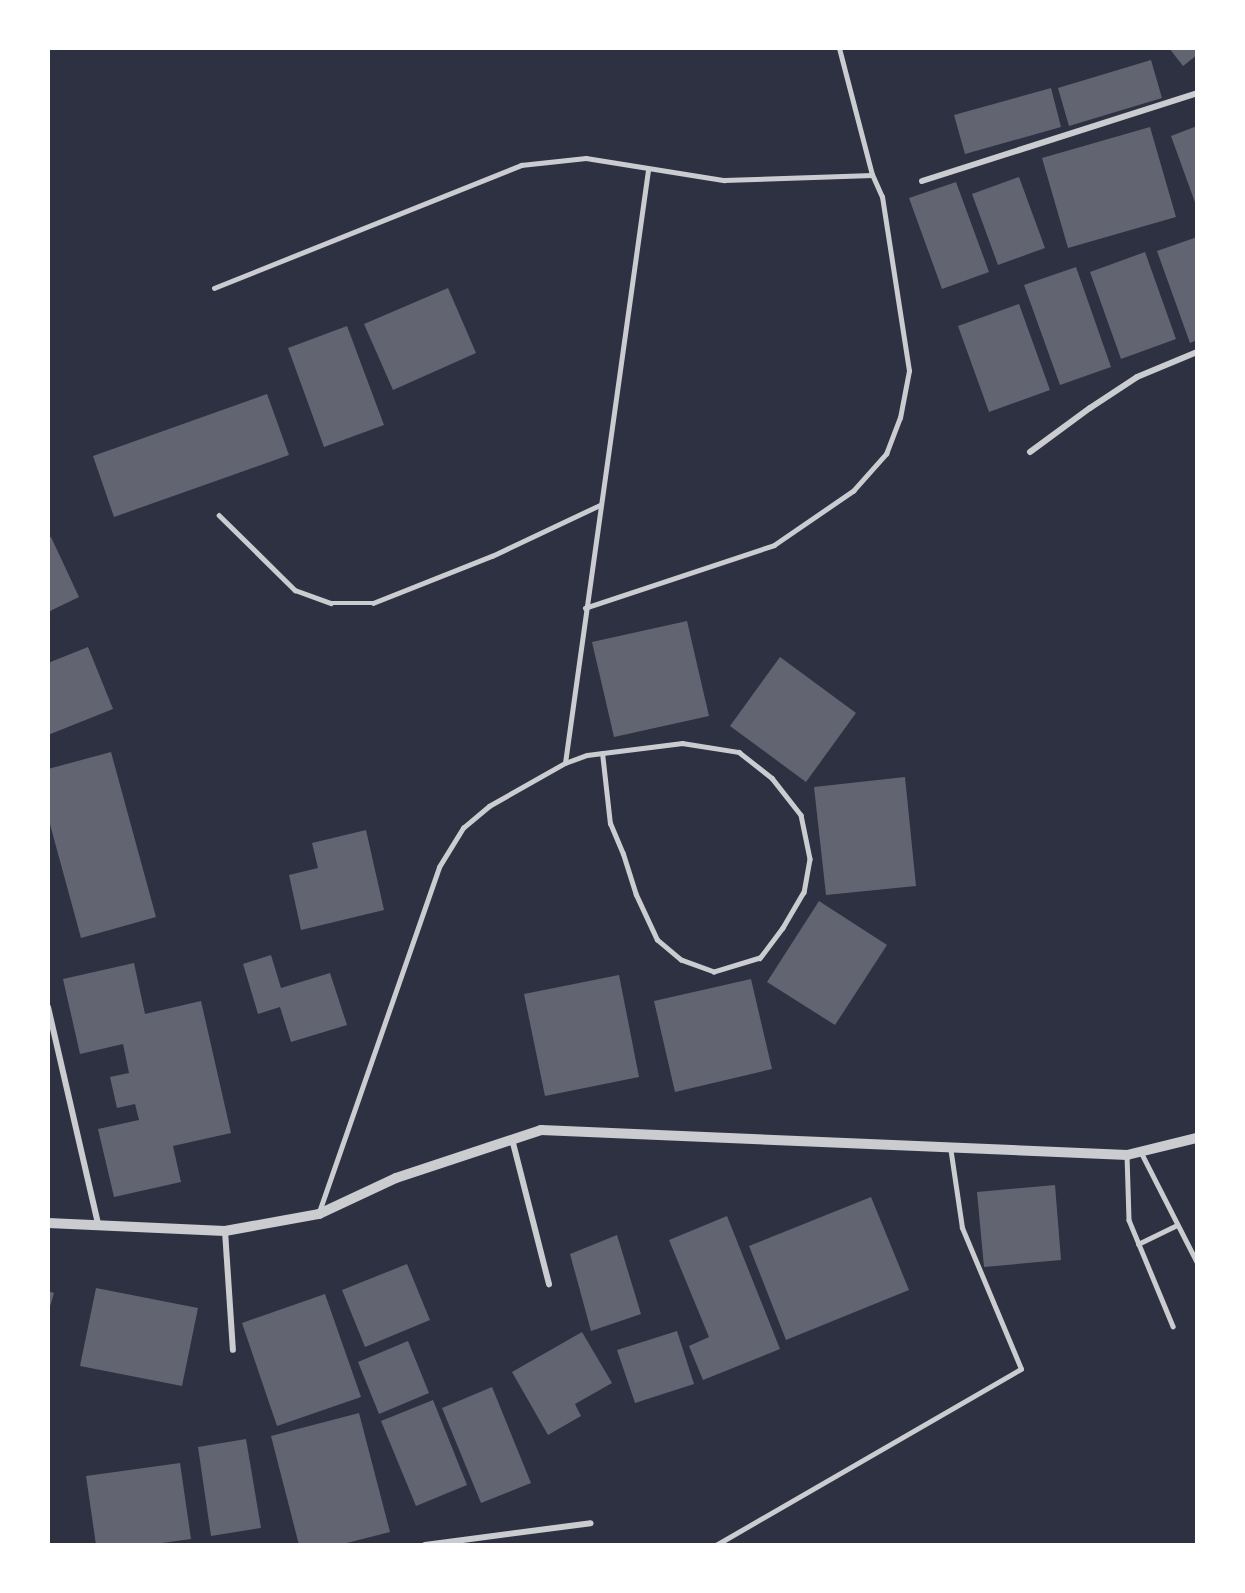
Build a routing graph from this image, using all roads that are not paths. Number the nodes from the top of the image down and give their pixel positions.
1 (839, 48) edge
2 (1197, 93) edge
3 (648, 170) junction
4 (872, 175) junction
5 (922, 182) dead end
6 (214, 288) dead end
7 (1197, 352) edge
8 (1030, 452) dead end
9 (600, 505) junction
10 (219, 515) dead end
11 (585, 608) junction
12 (602, 753) junction
13 (565, 763) junction
14 (48, 1007) edge
15 (1197, 1138) edge
16 (512, 1139) junction
17 (950, 1147) junction
18 (1142, 1152) junction
19 (1127, 1155) junction
20 (319, 1214) junction
21 (48, 1223) edge
22 (99, 1224) junction
23 (1177, 1225) junction
24 (225, 1231) junction
25 (1138, 1244) junction
26 (1197, 1262) edge
27 (549, 1284) dead end
28 (1173, 1326) dead end
29 (233, 1350) dead end
30 (591, 1523) dead end
31 (425, 1545) edge
32 (716, 1545) edge

1 - 4 lane
2 - 5 street
3 - 4 lane
3 - 6 lane
3 - 9 lane
4 - 11 lane
7 - 8 street
9 - 10 lane
9 - 11 lane
11 - 13 lane
12 - 12 lane
12 - 13 lane
13 - 20 lane
14 - 22 street
15 - 18 street
16 - 17 street
16 - 20 street
16 - 27 street
17 - 19 street
17 - 32 lane
18 - 19 street
18 - 23 lane
19 - 25 lane
20 - 24 street
21 - 22 street
22 - 24 street
23 - 25 lane
23 - 26 lane
24 - 29 street
25 - 28 lane
30 - 31 street

